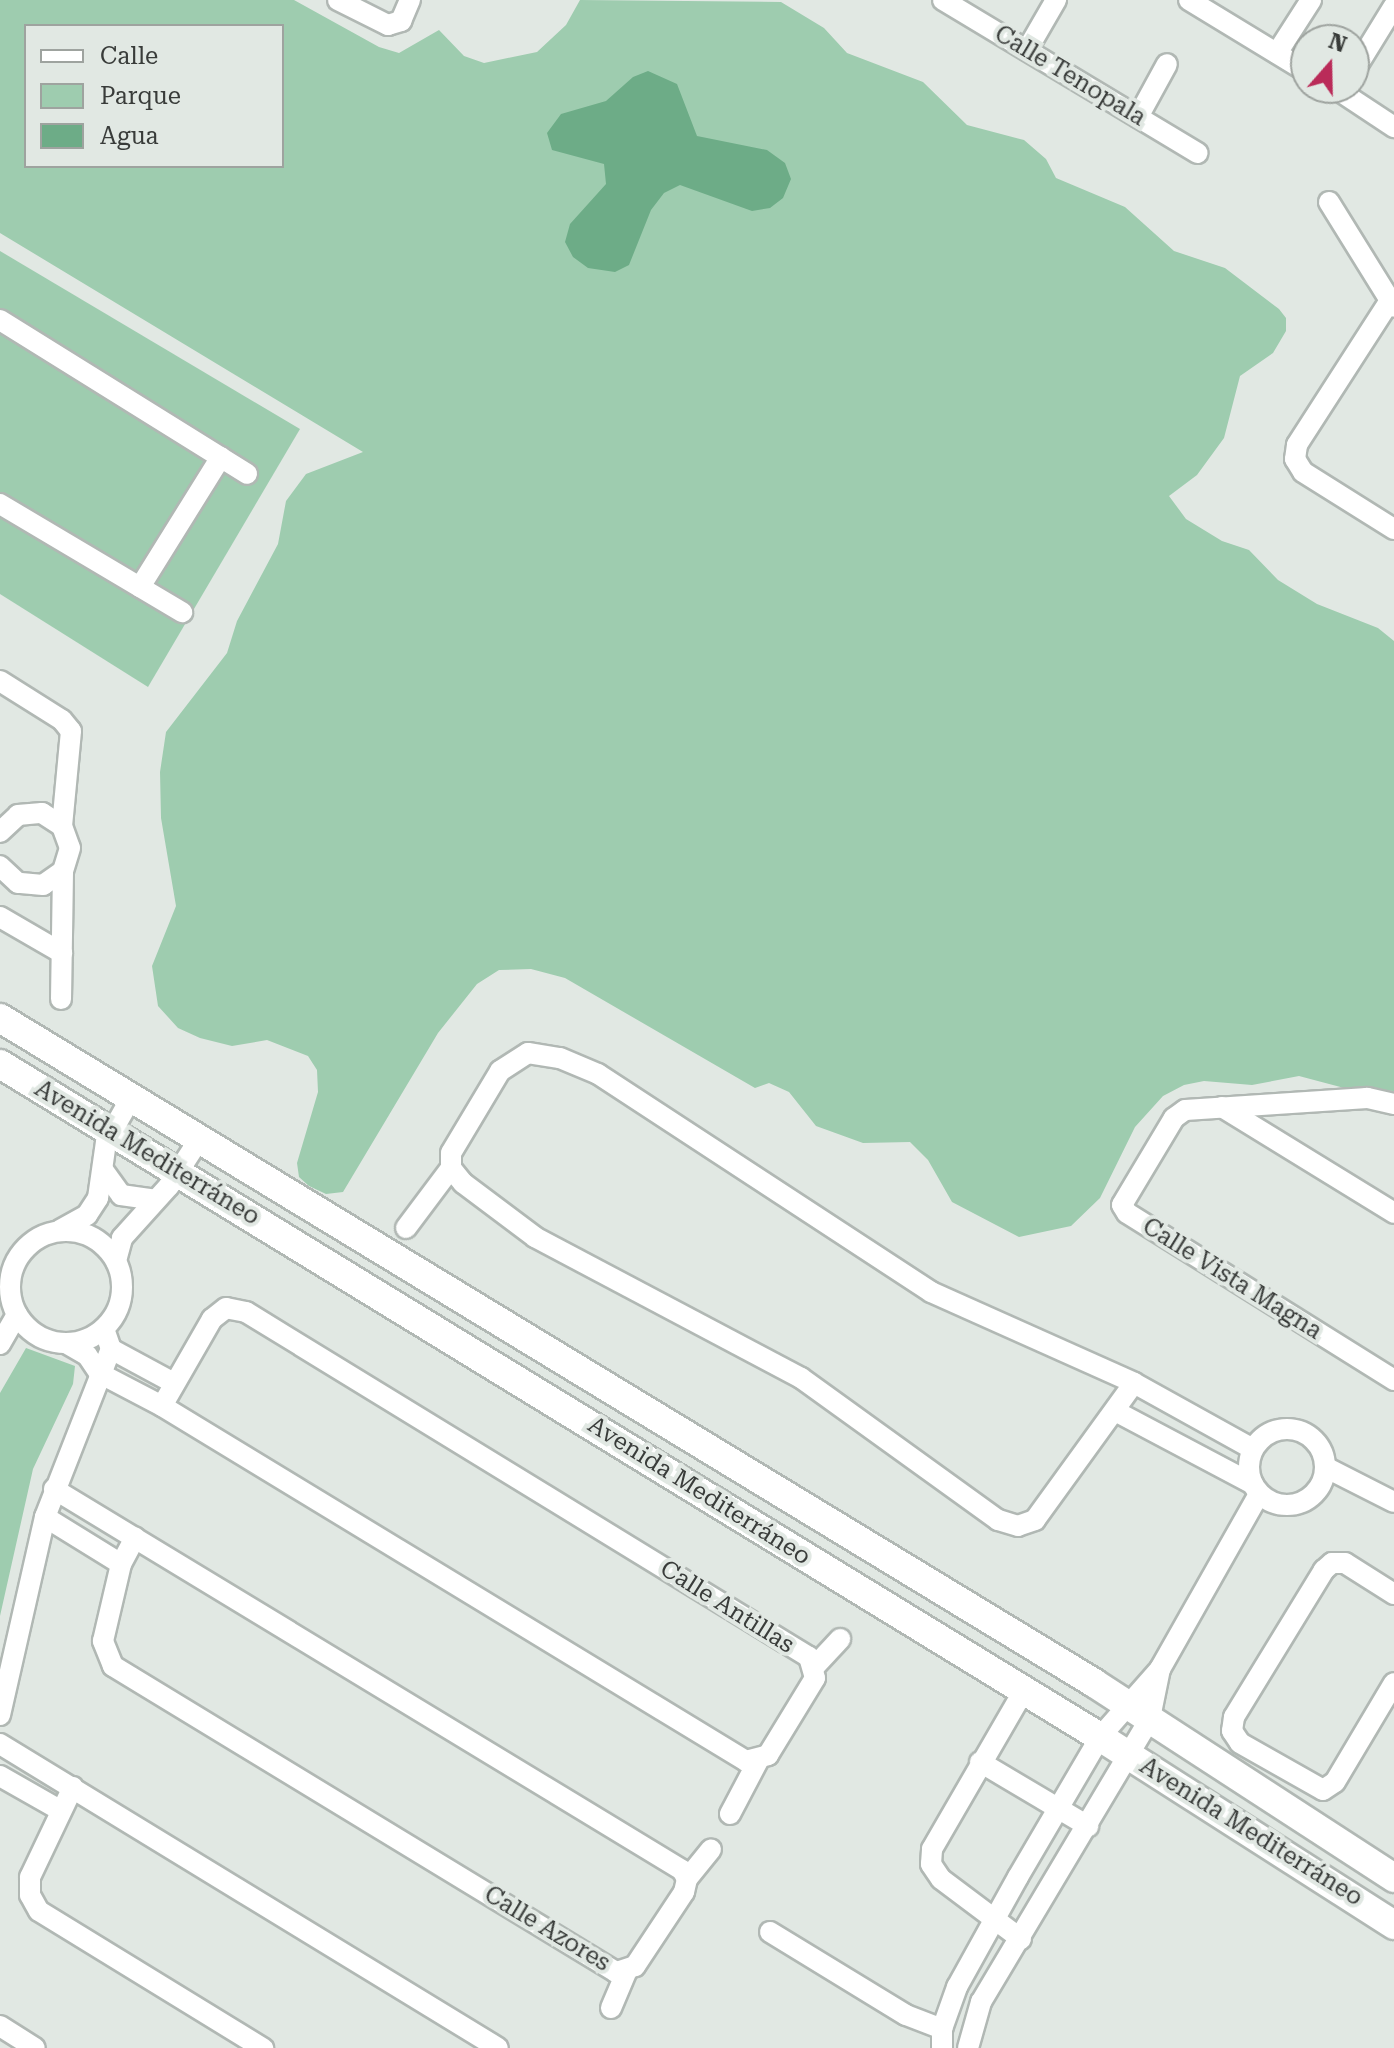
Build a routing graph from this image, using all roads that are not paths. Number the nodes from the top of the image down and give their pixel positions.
1 (338, 0) edge
2 (410, 0) edge
3 (943, 0) edge
4 (1056, 0) edge
5 (1189, 0) edge
6 (1311, 0) edge
7 (1394, 6) edge
8 (1370, 45) edge
9 (1027, 50) junction
10 (1277, 53) junction
11 (1290, 61) edge
12 (1167, 64) dead end
13 (1361, 104) edge
14 (1138, 117) junction
15 (1394, 127) edge
16 (1198, 153) dead end
17 (1329, 202) dead end
18 (1392, 305) edge
19 (0, 320) edge
20 (221, 457) junction
21 (247, 474) dead end
22 (0, 504) edge
23 (1394, 529) edge
24 (140, 587) junction
25 (182, 612) dead end
26 (0, 681) edge
27 (62, 826) junction
28 (0, 831) edge
29 (0, 866) edge
30 (63, 871) junction
31 (0, 917) edge
32 (62, 953) junction
33 (61, 999) dead end
34 (0, 1018) edge
35 (0, 1064) edge
36 (131, 1098) junction
37 (1394, 1104) edge
38 (1222, 1107) junction
39 (110, 1131) junction
40 (200, 1138) junction
41 (451, 1168) junction
42 (103, 1170) junction
43 (179, 1171) junction
44 (155, 1200) junction
45 (1394, 1213) edge
46 (406, 1228) dead end
47 (60, 1230) junction
48 (116, 1261) junction
49 (8, 1262) edge
50 (10, 1305) edge
51 (107, 1339) junction
52 (66, 1343) junction
53 (0, 1344) edge
54 (99, 1373) junction
55 (1394, 1380) edge
56 (174, 1383) junction
57 (1134, 1383) junction
58 (162, 1406) junction
59 (1115, 1411) junction
60 (1253, 1449) junction
61 (1325, 1467) junction
62 (54, 1489) junction
63 (1256, 1489) junction
64 (1394, 1502) edge
65 (45, 1517) junction
66 (135, 1538) junction
67 (121, 1564) junction
68 (1394, 1594) edge
69 (840, 1639) dead end
70 (815, 1666) junction
71 (1160, 1669) junction
72 (1394, 1683) edge
73 (1024, 1690) junction
74 (1125, 1703) junction
75 (0, 1715) edge
76 (1150, 1718) junction
77 (1100, 1737) junction
78 (0, 1744) edge
79 (1128, 1755) junction
80 (758, 1761) junction
81 (980, 1762) junction
82 (0, 1776) edge
83 (73, 1787) junction
84 (1059, 1808) junction
85 (58, 1809) junction
86 (730, 1814) dead end
87 (1088, 1826) junction
88 (711, 1849) dead end
89 (1018, 1877) junction
90 (1394, 1878) edge
91 (687, 1879) junction
92 (1047, 1894) junction
93 (993, 1922) junction
94 (1394, 1925) edge
95 (770, 1932) dead end
96 (1021, 1939) junction
97 (626, 1972) junction
98 (611, 2008) dead end
99 (0, 2026) edge
100 (942, 2039) edge
101 (35, 2048) edge
102 (263, 2048) edge
103 (498, 2048) edge
104 (968, 2048) edge

1 - 2 street
3 - 9 street, Calle Tenopala
4 - 9 street
5 - 10 street
6 - 10 street
7 - 8 street
9 - 14 street, Calle Tenopala
10 - 11 street
12 - 14 street
13 - 15 street
14 - 16 street, Calle Tenopala
17 - 18 street
18 - 23 street
19 - 20 street
20 - 21 street
20 - 24 street
22 - 24 street
24 - 25 street
26 - 27 street
27 - 28 street
27 - 30 street
29 - 30 street
30 - 32 street
31 - 32 street
32 - 33 street
34 - 36 street, Avenida Mediterráneo
35 - 39 street, Avenida Mediterráneo
36 - 39 street
36 - 40 street, Avenida Mediterráneo
37 - 38 street, Calle Vista Magna
38 - 45 street
38 - 55 street, Calle Vista Magna
39 - 42 street
39 - 43 street, Avenida Mediterráneo
40 - 43 street
40 - 74 street, Avenida Mediterráneo
41 - 46 street
41 - 57 street
41 - 59 street
42 - 44 street
42 - 47 street
43 - 44 street
43 - 73 street, Avenida Mediterráneo
44 - 48 street
47 - 48 street
47 - 49 street
48 - 51 street
49 - 50 street
50 - 52 street
50 - 53 street
51 - 52 street
51 - 54 street
51 - 56 street
52 - 54 street
54 - 58 street
54 - 62 street
56 - 58 street, Calle Antillas
56 - 70 street, Calle Antillas
57 - 59 street
57 - 60 street
58 - 80 street
59 - 63 street
60 - 61 street
60 - 63 street
61 - 63 street
61 - 64 street
62 - 65 street
62 - 66 street
63 - 71 street
65 - 67 street
65 - 75 street
66 - 67 street, Calle Azores
66 - 91 street
67 - 97 street, Calle Azores
68 - 72 street
69 - 70 street
70 - 80 street, Calle Antillas
71 - 74 street
71 - 76 street
73 - 77 street, Avenida Mediterráneo
73 - 81 street
74 - 76 street, Avenida Mediterráneo
74 - 77 street
76 - 79 street
76 - 90 street, Avenida Mediterráneo
77 - 79 street, Avenida Mediterráneo
77 - 84 street
78 - 83 street
79 - 87 street
79 - 94 street, Avenida Mediterráneo
80 - 86 street, Calle Antillas
81 - 84 street
81 - 93 street
82 - 85 street
83 - 85 street
83 - 103 street
84 - 87 street
84 - 89 street
85 - 102 street
87 - 92 street
88 - 91 street, Calle Azores
89 - 92 street
89 - 93 street
91 - 97 street, Calle Azores
92 - 96 street
93 - 96 street
93 - 100 street
95 - 100 street
96 - 104 street
97 - 98 street
99 - 101 street

